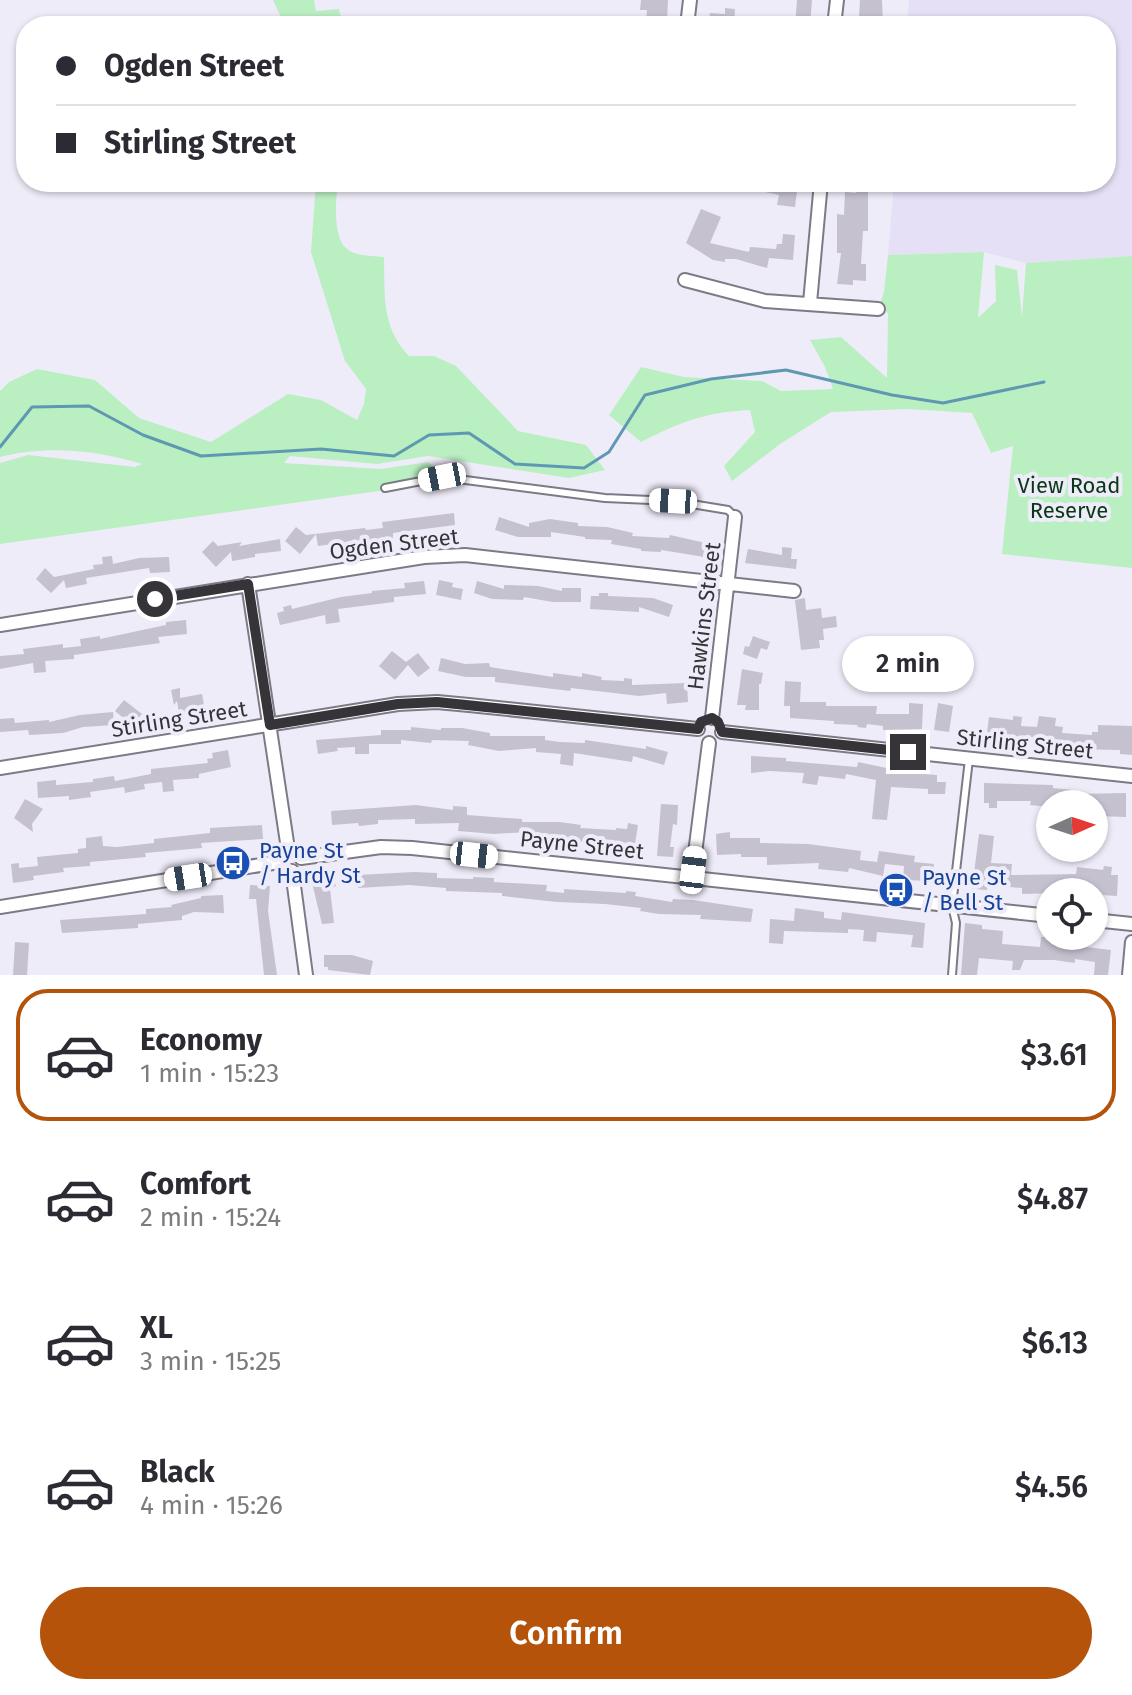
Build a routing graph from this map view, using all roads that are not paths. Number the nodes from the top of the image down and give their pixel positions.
1 (820, 192) edge
2 (685, 280) dead end
3 (810, 303) junction
4 (878, 309) dead end
5 (385, 488) dead end
6 (735, 517) joint
7 (248, 584) junction
8 (729, 585) junction
9 (794, 591) dead end
10 (0, 625) edge
11 (712, 718) junction
12 (270, 725) junction
13 (698, 729) junction
14 (722, 732) junction
15 (709, 743) junction
16 (969, 759) junction
17 (0, 768) edge
18 (1132, 776) edge
19 (288, 849) junction
20 (301, 858) junction
21 (279, 862) junction
22 (292, 871) junction
23 (692, 877) junction
24 (952, 906) junction
25 (0, 907) edge
26 (1036, 915) edge
27 (1108, 921) edge
28 (1132, 924) edge
29 (1132, 942) edge
30 (306, 975) edge
31 (952, 975) edge
32 (1129, 975) edge

1 - 3 street
2 - 3 street
3 - 4 street
5 - 6 lane
6 - 8 street, Hawkins Street
7 - 8 street, Ogden Street
7 - 10 street, Ogden Street
7 - 12 street
8 - 9 street, Ogden Street
8 - 11 street, Hawkins Street
11 - 13 street
11 - 14 street
12 - 13 street, Stirling Street
12 - 17 street, Stirling Street
12 - 19 street
13 - 15 street
14 - 15 street
14 - 16 street, Stirling Street
15 - 23 street
16 - 18 street, Stirling Street
16 - 24 lane
19 - 20 street
19 - 21 street
20 - 22 street
20 - 23 street, Payne Street
21 - 22 street
21 - 25 street
22 - 30 street
23 - 24 street, Payne Street
24 - 26 street, Payne Street
24 - 31 lane
27 - 28 street
29 - 32 street

